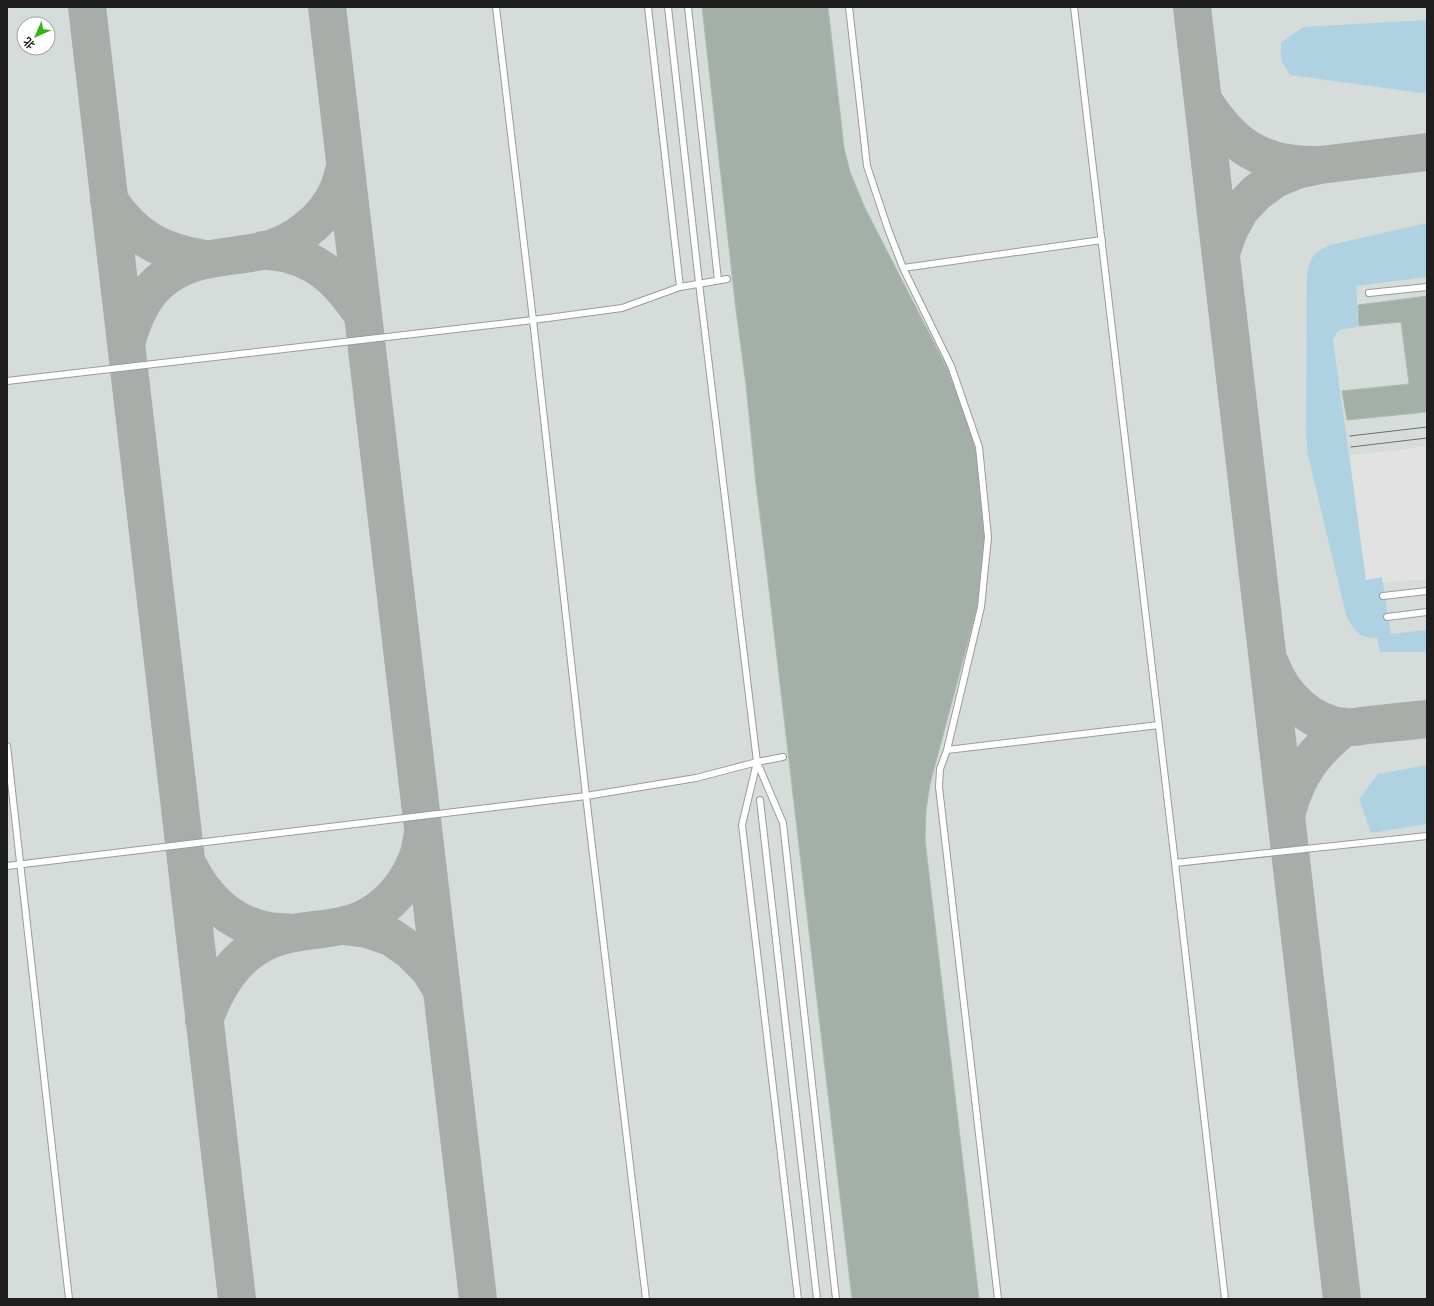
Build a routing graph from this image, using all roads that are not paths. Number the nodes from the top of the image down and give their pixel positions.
1 (496, 7) edge
2 (648, 7) edge
3 (668, 7) edge
4 (688, 7) edge
5 (849, 7) edge
6 (1074, 7) edge
7 (1102, 240) junction
8 (903, 268) junction
9 (727, 279) dead end
10 (718, 280) junction
11 (699, 283) junction
12 (680, 287) junction
13 (1427, 287) edge
14 (1369, 293) dead end
15 (533, 320) junction
16 (7, 382) edge
17 (1427, 591) edge
18 (1384, 596) dead end
19 (1427, 612) edge
20 (1387, 616) dead end
21 (1159, 725) junction
22 (7, 746) edge
23 (947, 750) junction
24 (783, 757) dead end
25 (757, 762) junction
26 (586, 796) junction
27 (760, 800) dead end
28 (1427, 836) edge
29 (1175, 863) junction
30 (21, 864) junction
31 (7, 866) edge
32 (70, 1299) edge
33 (646, 1299) edge
34 (798, 1299) edge
35 (817, 1299) edge
36 (836, 1299) edge
37 (998, 1299) edge
38 (1225, 1299) edge

1 - 15 lane
2 - 12 lane
3 - 11 lane
4 - 10 lane
5 - 8 lane
6 - 7 lane
7 - 8 lane
7 - 21 lane
8 - 23 lane
9 - 10 lane
10 - 11 lane
11 - 12 lane
11 - 25 lane
12 - 15 lane
13 - 14 lane
15 - 16 lane
15 - 26 lane
17 - 18 lane
19 - 20 lane
21 - 23 lane
21 - 29 lane
22 - 30 lane
23 - 37 lane
24 - 25 lane
25 - 26 lane
25 - 34 lane
25 - 36 lane
26 - 30 lane
26 - 33 lane
27 - 35 lane
28 - 29 lane
29 - 38 lane
30 - 31 lane
30 - 32 lane

